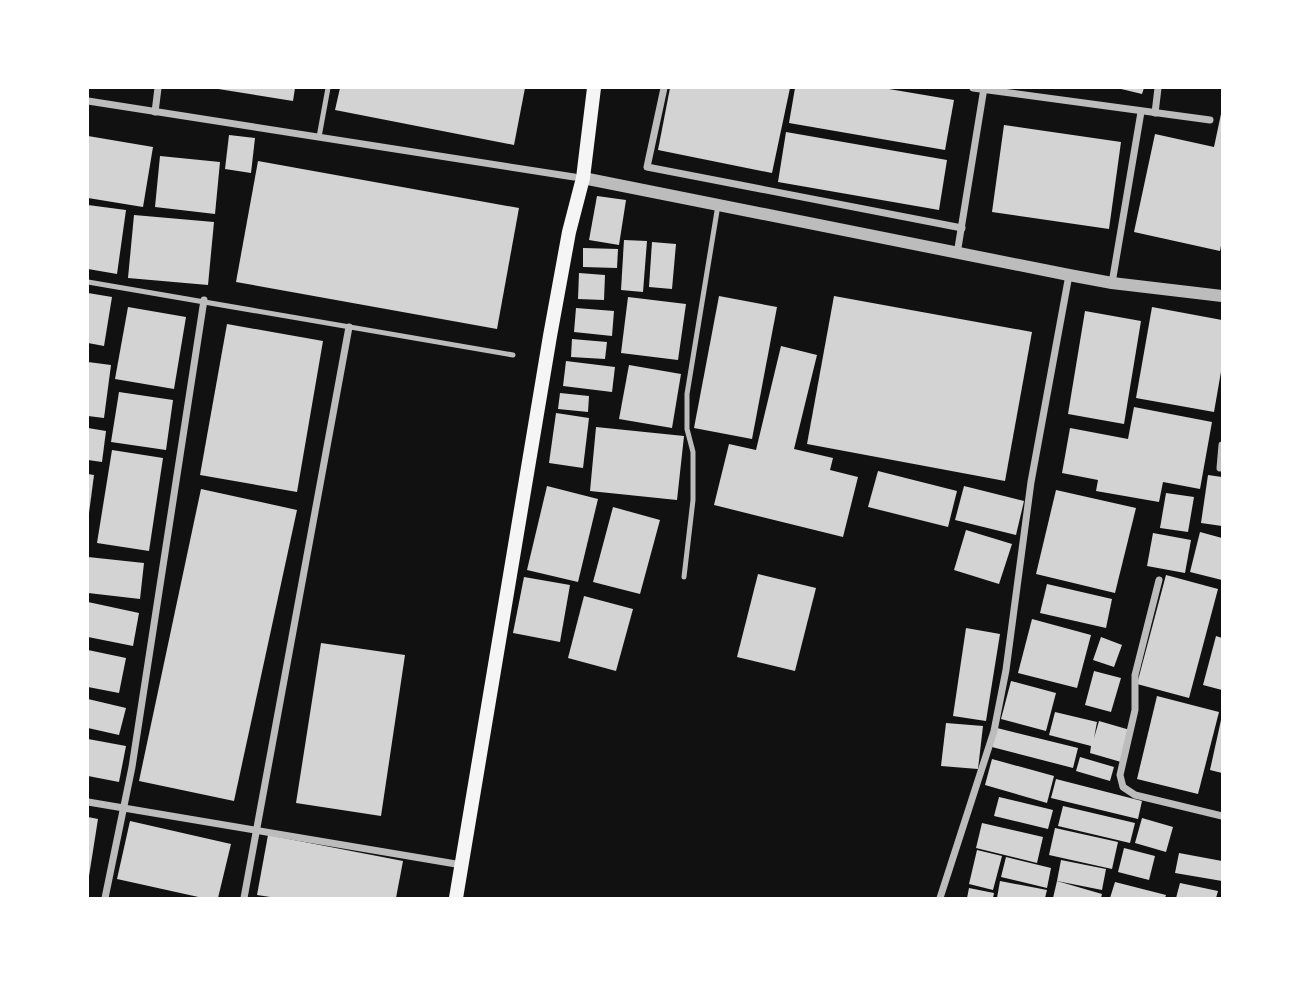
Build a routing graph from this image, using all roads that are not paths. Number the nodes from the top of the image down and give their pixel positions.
1 (158, 88) edge
2 (328, 88) edge
3 (594, 88) edge
4 (664, 88) edge
5 (973, 88) edge
6 (1158, 88) edge
7 (984, 89) edge
8 (88, 101) edge
9 (155, 112) junction
10 (1141, 112) junction
11 (1155, 113) junction
12 (1210, 120) dead end
13 (319, 137) junction
14 (579, 177) junction
15 (718, 205) junction
16 (962, 228) junction
17 (957, 254) junction
18 (1069, 275) junction
19 (88, 282) edge
20 (1112, 283) junction
21 (1223, 296) edge
22 (204, 300) junction
23 (349, 327) junction
24 (513, 355) dead end
25 (1223, 445) edge
26 (1220, 468) dead end
27 (684, 577) dead end
28 (1159, 580) dead end
29 (88, 802) edge
30 (123, 808) junction
31 (1223, 817) edge
32 (256, 830) junction
33 (462, 865) junction
34 (105, 898) edge
35 (244, 898) edge
36 (456, 898) edge
37 (940, 898) edge

1 - 9 street
2 - 13 lane
3 - 14 main road
4 - 16 street
5 - 7 street
6 - 11 street
7 - 10 street
7 - 16 street
8 - 9 street
9 - 13 street
10 - 11 street
10 - 20 street
11 - 12 street
13 - 14 street
14 - 15 street
14 - 33 main road
15 - 17 street
15 - 27 lane
16 - 17 street
17 - 18 street
18 - 20 street
18 - 37 street
19 - 22 lane
20 - 21 street
22 - 23 lane
22 - 30 street
23 - 24 lane
23 - 32 street
25 - 26 street
28 - 31 street
29 - 30 street
30 - 32 street
30 - 34 street
32 - 33 street
32 - 35 street
33 - 36 main road

